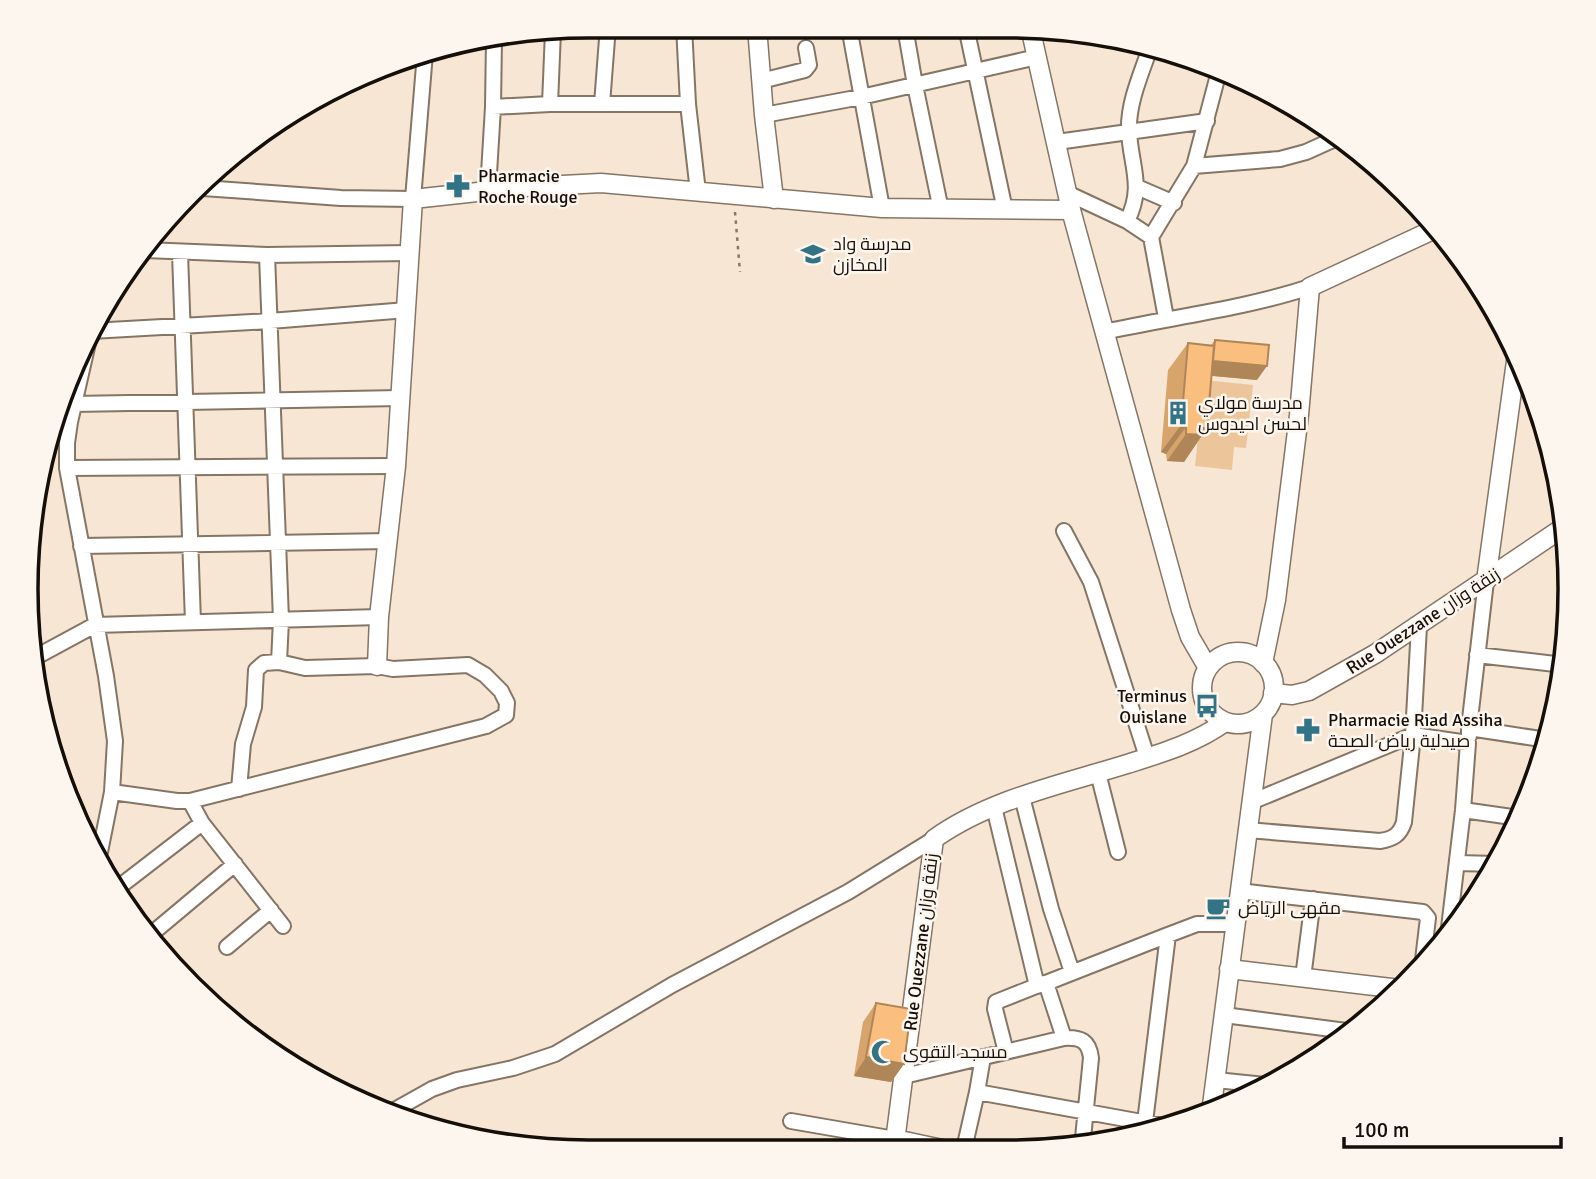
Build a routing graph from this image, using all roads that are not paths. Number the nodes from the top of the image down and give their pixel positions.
1 (607, 38) edge
2 (685, 38) edge
3 (758, 38) edge
4 (851, 38) edge
5 (907, 38) edge
6 (968, 38) edge
7 (1033, 39) edge
8 (553, 40) edge
9 (494, 47) edge
10 (806, 47) dead end
11 (1037, 57) junction
12 (1147, 57) edge
13 (424, 64) edge
14 (975, 72) junction
15 (1217, 80) edge
16 (761, 81) junction
17 (915, 85) junction
18 (861, 96) junction
19 (550, 104) junction
20 (603, 104) junction
21 (688, 104) junction
22 (493, 107) junction
23 (764, 115) junction
24 (1207, 121) junction
25 (1129, 131) junction
26 (1057, 142) junction
27 (1328, 142) edge
28 (1194, 166) junction
29 (1138, 187) junction
30 (212, 189) edge
31 (488, 190) junction
32 (698, 192) junction
33 (412, 198) junction
34 (774, 199) junction
35 (1069, 202) junction
36 (1174, 203) junction
37 (882, 208) junction
38 (941, 210) junction
39 (1005, 210) junction
40 (1127, 221) junction
41 (1427, 233) edge
42 (1151, 237) junction
43 (155, 251) edge
44 (180, 253) junction
45 (410, 253) junction
46 (267, 255) junction
47 (1310, 287) junction
48 (407, 310) junction
49 (1166, 318) junction
50 (270, 321) junction
51 (182, 327) junction
52 (104, 330) edge
53 (1104, 332) junction
54 (1514, 375) edge
55 (79, 381) edge
56 (400, 398) junction
57 (272, 400) junction
58 (187, 402) junction
59 (74, 404) junction
60 (396, 466) junction
61 (275, 467) junction
62 (67, 468) junction
63 (188, 468) junction
64 (1064, 531) dead end
65 (1554, 534) edge
66 (389, 541) junction
67 (277, 543) junction
68 (192, 544) junction
69 (81, 546) junction
70 (1486, 581) junction
71 (379, 617) junction
72 (281, 620) junction
73 (193, 622) junction
74 (95, 625) junction
75 (1419, 625) junction
76 (42, 653) edge
77 (1477, 655) junction
78 (279, 662) junction
79 (1264, 663) junction
80 (1553, 664) edge
81 (377, 666) junction
82 (1208, 668) junction
83 (1273, 693) junction
84 (1263, 714) junction
85 (1225, 722) junction
86 (1413, 735) junction
87 (1469, 736) junction
88 (1537, 739) edge
89 (1147, 757) junction
90 (1098, 773) junction
91 (239, 789) junction
92 (112, 792) junction
93 (1022, 797) junction
94 (190, 801) junction
95 (1251, 802) junction
96 (994, 807) junction
97 (1464, 810) junction
98 (1509, 816) edge
99 (202, 823) junction
100 (1247, 830) junction
101 (934, 839) junction
102 (101, 845) edge
103 (1118, 852) dead end
104 (1457, 863) junction
105 (234, 864) junction
106 (1485, 864) edge
107 (123, 884) edge
108 (1239, 891) junction
109 (1313, 899) junction
110 (271, 910) junction
111 (1451, 915) edge
112 (1235, 925) junction
113 (283, 926) dead end
114 (156, 930) edge
115 (1168, 934) junction
116 (227, 947) dead end
117 (1424, 949) edge
118 (1229, 969) junction
119 (1072, 971) junction
120 (1303, 978) junction
121 (1041, 984) junction
122 (1387, 988) edge
123 (1224, 1015) junction
124 (1338, 1030) edge
125 (1064, 1038) junction
126 (1006, 1052) junction
127 (983, 1057) junction
128 (904, 1076) junction
129 (1216, 1080) junction
130 (1251, 1084) edge
131 (976, 1092) junction
132 (1212, 1101) edge
133 (400, 1107) edge
134 (1086, 1112) junction
135 (791, 1121) dead end
136 (1144, 1122) joint
137 (1083, 1135) edge
138 (877, 1140) edge
139 (896, 1140) edge
140 (966, 1140) edge

1 - 20 street
2 - 21 street
3 - 16 street
4 - 18 street
5 - 17 street
6 - 14 street
7 - 11 street
8 - 19 street
9 - 22 street
10 - 16 street
11 - 14 street
11 - 26 street
12 - 25 street
13 - 33 street
14 - 17 street
14 - 39 street
15 - 24 street
16 - 23 street
17 - 18 street
17 - 38 street
18 - 23 street
18 - 37 street
19 - 20 street
19 - 22 street
20 - 21 street
21 - 32 street
22 - 31 street
23 - 34 street
24 - 25 street
24 - 28 street
25 - 26 street
25 - 29 street
26 - 35 street
27 - 28 street
28 - 36 street
29 - 36 street
29 - 40 street
30 - 33 street
31 - 32 street
31 - 33 street
32 - 34 street
33 - 45 street
34 - 37 street
35 - 39 street
35 - 40 street
35 - 53 street
36 - 42 street
37 - 38 street
38 - 39 street
40 - 42 street
41 - 47 street
42 - 49 street
43 - 44 street
44 - 46 street
44 - 51 street
45 - 46 street
45 - 48 street
46 - 50 street
47 - 49 street
47 - 79 street
48 - 50 street
48 - 56 street
49 - 53 street
50 - 51 street
50 - 57 street
51 - 52 street
51 - 58 street
53 - 82 street
54 - 70 street
55 - 59 street
56 - 57 street
56 - 60 street
57 - 58 street
57 - 61 street
58 - 59 street
58 - 63 street
59 - 62 street
60 - 61 street
60 - 66 street
61 - 63 street
61 - 67 street
62 - 63 street
62 - 69 street
63 - 68 street
64 - 89 street
65 - 70 street, Rue Ouezzane زنقة وزان
66 - 67 street
66 - 71 street
67 - 68 street
67 - 72 street
68 - 69 street
68 - 73 street
69 - 74 street
70 - 75 street, Rue Ouezzane زنقة وزان
70 - 77 street
71 - 72 street
71 - 81 street
72 - 73 street
72 - 78 street
73 - 74 street
74 - 76 street
74 - 92 street
75 - 83 street, Rue Ouezzane زنقة وزان
75 - 86 street
77 - 80 street
77 - 87 street
78 - 81 street
78 - 91 street
79 - 82 street
79 - 83 street
81 - 91 street
82 - 85 street
83 - 84 street
84 - 85 street
84 - 95 street
85 - 89 street, Rue Ouezzane زنقة وزان
86 - 87 street
86 - 95 street
86 - 100 street
87 - 88 street
87 - 97 street
89 - 90 street, Rue Ouezzane زنقة وزان
90 - 93 street, Rue Ouezzane زنقة وزان
90 - 103 street
91 - 94 street
92 - 94 street
92 - 102 street
93 - 96 street, Rue Ouezzane زنقة وزان
93 - 119 street
94 - 99 street
95 - 100 street
96 - 101 street, Rue Ouezzane زنقة وزان
96 - 121 street
97 - 98 street
97 - 104 street
99 - 105 street
99 - 107 street
100 - 108 street
101 - 128 street, Rue Ouezzane زنقة وزان
101 - 133 street
104 - 106 street
104 - 111 street
105 - 110 street
105 - 114 street
108 - 109 street
108 - 112 street
109 - 117 street
109 - 120 street
110 - 113 street
110 - 116 street
112 - 115 street
112 - 118 street
115 - 119 street
115 - 136 street
118 - 120 street
118 - 123 street
119 - 121 street
120 - 122 street
121 - 125 street
121 - 126 street
123 - 124 street
123 - 129 street
125 - 126 street
125 - 134 street
126 - 127 street
127 - 128 street
127 - 131 street
128 - 139 street, Rue Ouezzane زنقة وزان
129 - 130 street
129 - 132 street
131 - 134 street
131 - 140 street
134 - 136 street
134 - 137 street
135 - 138 street

